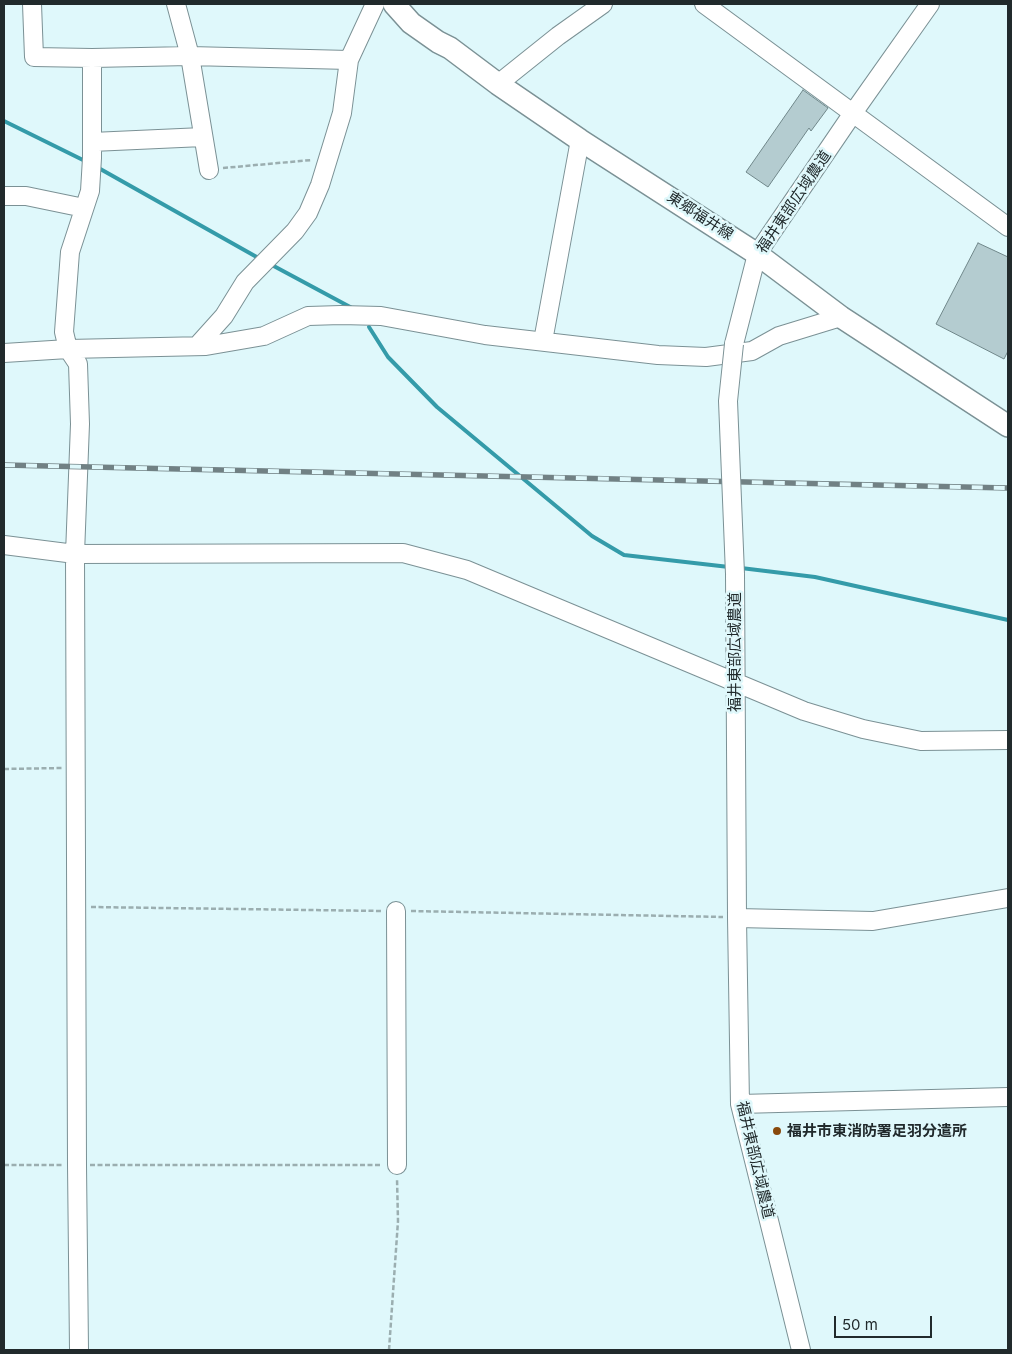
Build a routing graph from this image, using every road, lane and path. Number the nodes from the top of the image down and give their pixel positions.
1 (32, 4) edge
2 (176, 4) edge
3 (375, 4) edge
4 (394, 4) edge
5 (603, 4) edge
6 (704, 4) edge
7 (930, 4) edge
8 (190, 56) junction
9 (92, 58) junction
10 (349, 60) junction
11 (498, 84) junction
12 (853, 113) junction
13 (203, 137) junction
14 (580, 140) junction
15 (92, 156) junction
16 (327, 158) junction
17 (209, 170) joint
18 (4, 196) edge
19 (84, 208) junction
20 (1008, 227) edge
21 (758, 254) junction
22 (841, 317) junction
23 (542, 341) junction
24 (197, 346) junction
25 (68, 349) junction
26 (4, 353) edge
27 (1008, 426) edge
28 (4, 545) edge
29 (75, 554) junction
30 (735, 682) junction
31 (1008, 740) edge
32 (76, 768) junction
33 (4, 769) edge
34 (1008, 898) edge
35 (396, 911) dead end
36 (737, 918) junction
37 (1008, 1097) edge
38 (740, 1104) junction
39 (4, 1165) edge
40 (77, 1165) junction
41 (397, 1165) junction
42 (79, 1350) edge
43 (389, 1350) edge
44 (801, 1350) edge

1 - 9 street
2 - 8 street
3 - 10 street
4 - 11 main road, 東郷福井線
5 - 11 street
6 - 12 street
7 - 12 street, 福井東部広域農道
8 - 9 street
8 - 10 street
8 - 13 street
9 - 15 street
10 - 16 street
11 - 14 main road, 東郷福井線
12 - 20 street
12 - 21 street, 福井東部広域農道
13 - 15 street
13 - 17 street
14 - 21 main road, 東郷福井線
14 - 23 street
15 - 19 street
16 - 17 path
16 - 24 street
18 - 19 street
19 - 25 street
21 - 22 main road, 東郷福井線
21 - 30 street, 福井東部広域農道, bridge
22 - 23 street
22 - 27 main road, 東郷福井線
23 - 24 street
24 - 25 street
25 - 26 street
25 - 29 street
28 - 29 street
29 - 30 street
29 - 32 street
30 - 31 street
30 - 36 street, 福井東部広域農道
32 - 33 path
32 - 40 street
34 - 36 street
35 - 41 street
36 - 38 street, 福井東部広域農道
37 - 38 street
38 - 44 street, 福井東部広域農道
39 - 40 path
40 - 41 path
40 - 42 street
41 - 43 path

